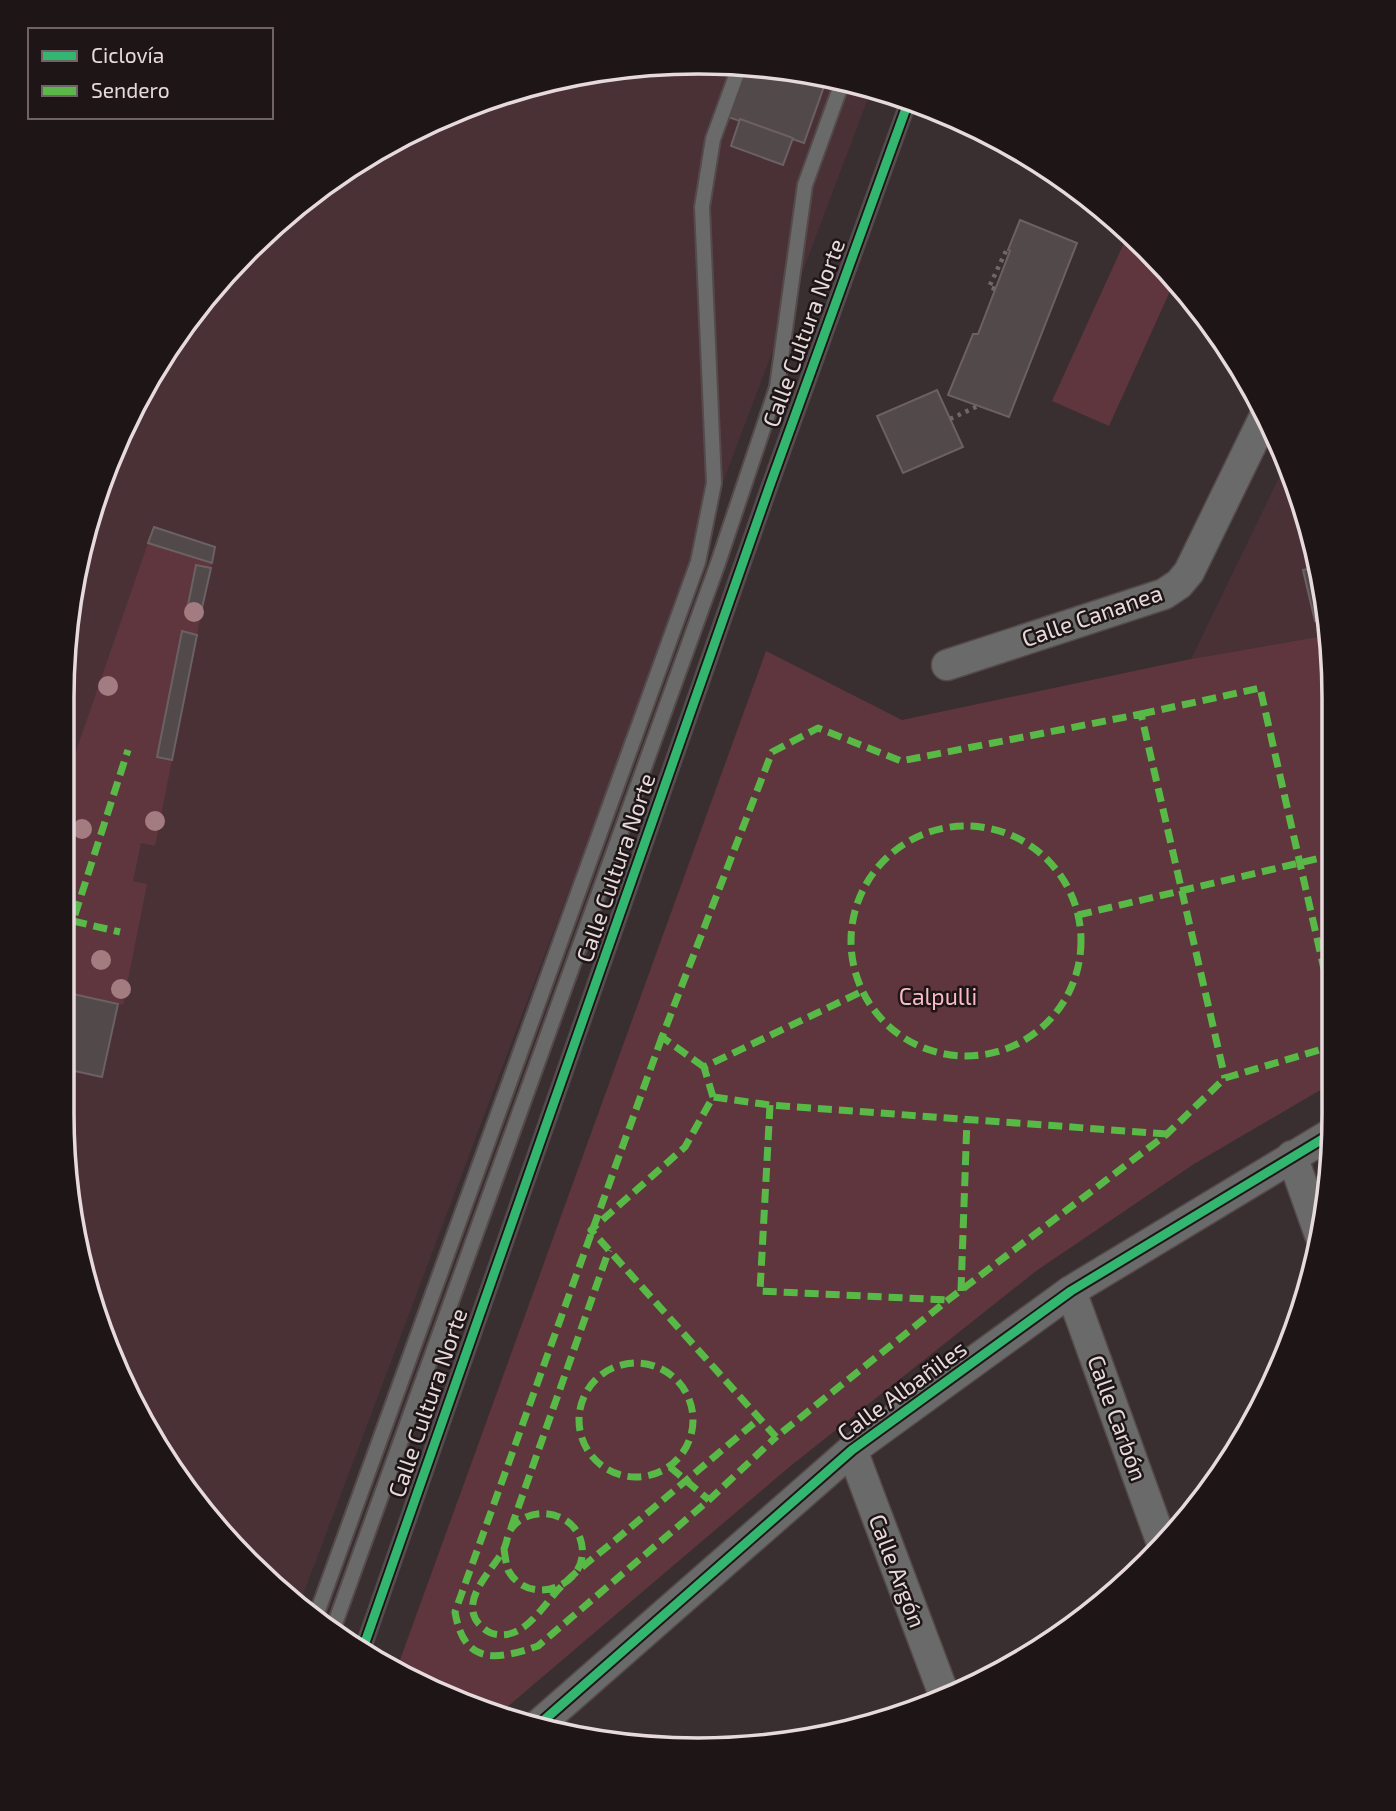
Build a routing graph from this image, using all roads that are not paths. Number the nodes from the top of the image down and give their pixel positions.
1 (736, 75) edge
2 (840, 90) edge
3 (906, 109) edge
4 (1260, 426) edge
5 (947, 665) dead end
6 (1321, 1139) edge
7 (1292, 1156) junction
8 (1314, 1217) edge
9 (1071, 1291) junction
10 (852, 1450) junction
11 (1159, 1535) edge
12 (319, 1609) edge
13 (336, 1621) edge
14 (365, 1641) edge
15 (941, 1688) edge
16 (546, 1718) edge

1 - 12 lane
2 - 13 lane
3 - 14 lane, Calle Cultura Norte
4 - 5 street, Calle Cananea
6 - 7 street, Calle Albañiles
7 - 8 street
7 - 9 street, Calle Albañiles
9 - 10 street, Calle Albañiles
9 - 11 street, Calle Carbón
10 - 15 street, Calle Argón
10 - 16 street, Calle Albañiles

